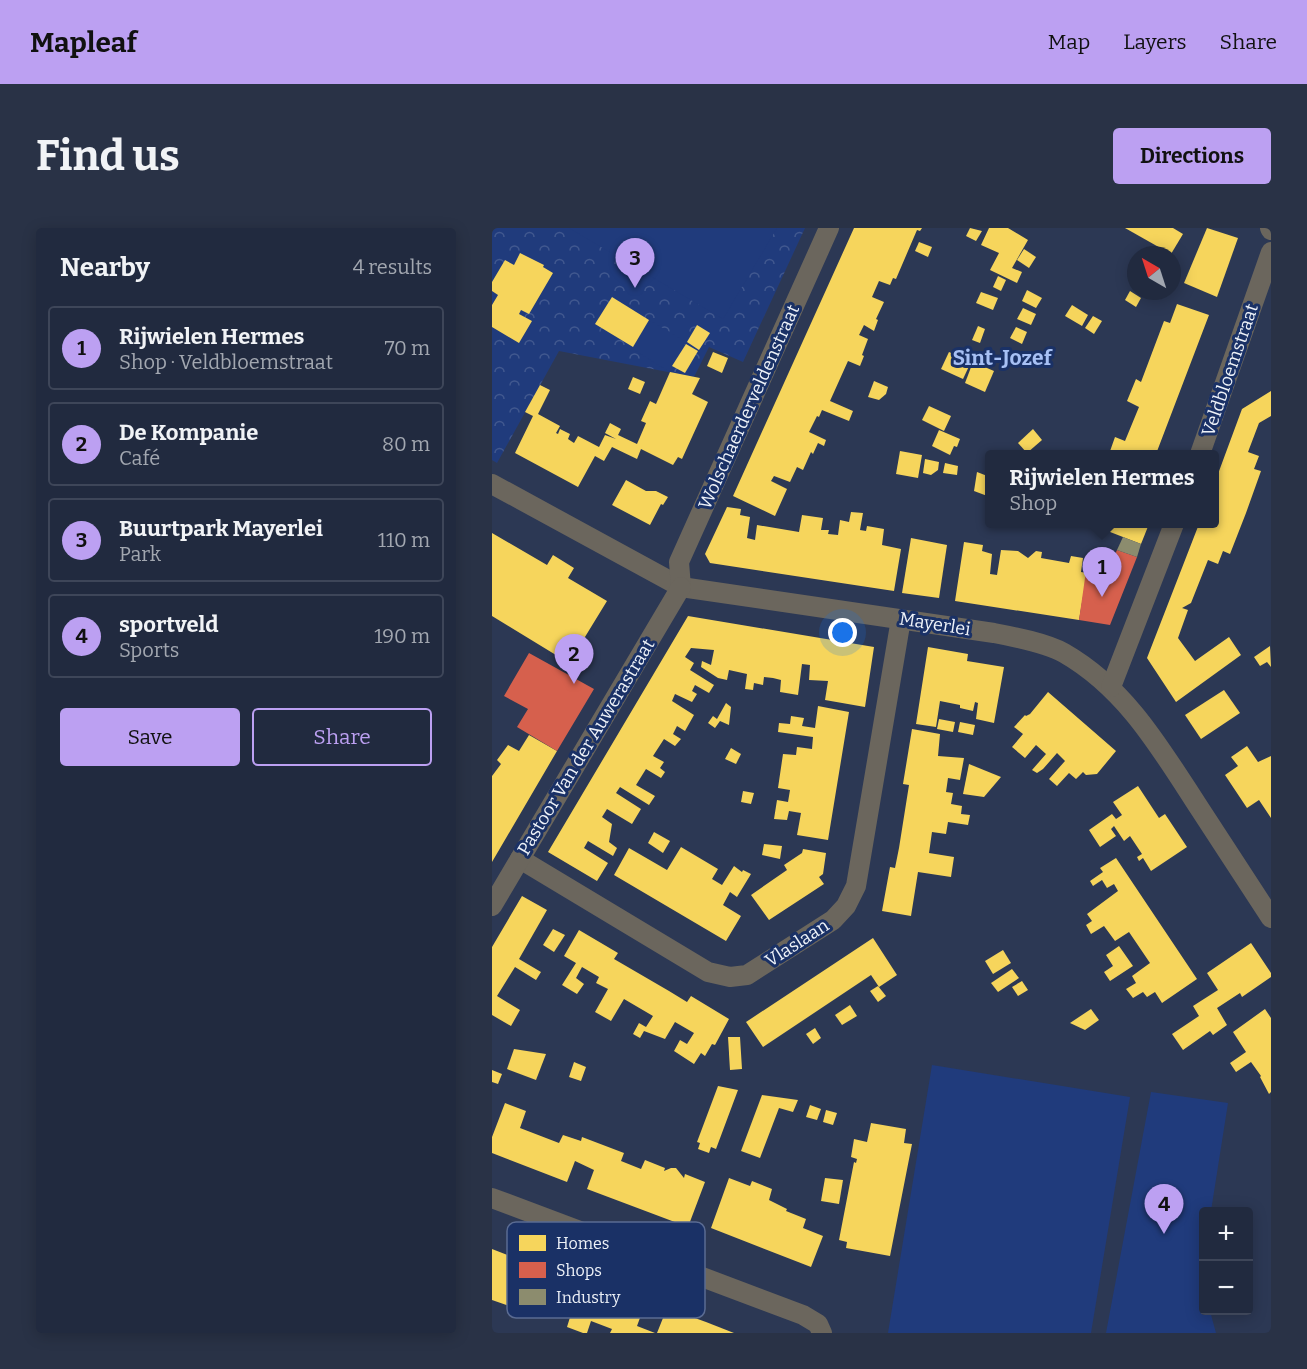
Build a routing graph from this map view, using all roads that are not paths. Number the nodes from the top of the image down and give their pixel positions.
1 (829, 228) edge
2 (1271, 252) edge
3 (1201, 450) edge
4 (492, 484) edge
5 (1172, 528) edge
6 (681, 587) junction
7 (901, 619) junction
8 (1111, 687) junction
9 (520, 859) junction
10 (492, 906) edge
11 (1271, 918) edge
12 (492, 1198) edge
13 (556, 1222) edge
14 (705, 1278) edge
15 (822, 1333) edge

1 - 6 street, Wolschaerderveldenstraat
2 - 3 street, Veldbloemstraat
4 - 6 street, Mayerlei
5 - 8 street
6 - 7 street, Mayerlei
6 - 9 street, Pastoor Van der Auwerastraat
7 - 8 street, Mayerlei
7 - 9 street, Vlaslaan
8 - 11 street, Mayerlei
9 - 10 street, Pastoor Van der Auwerastraat
12 - 13 street
14 - 15 street

